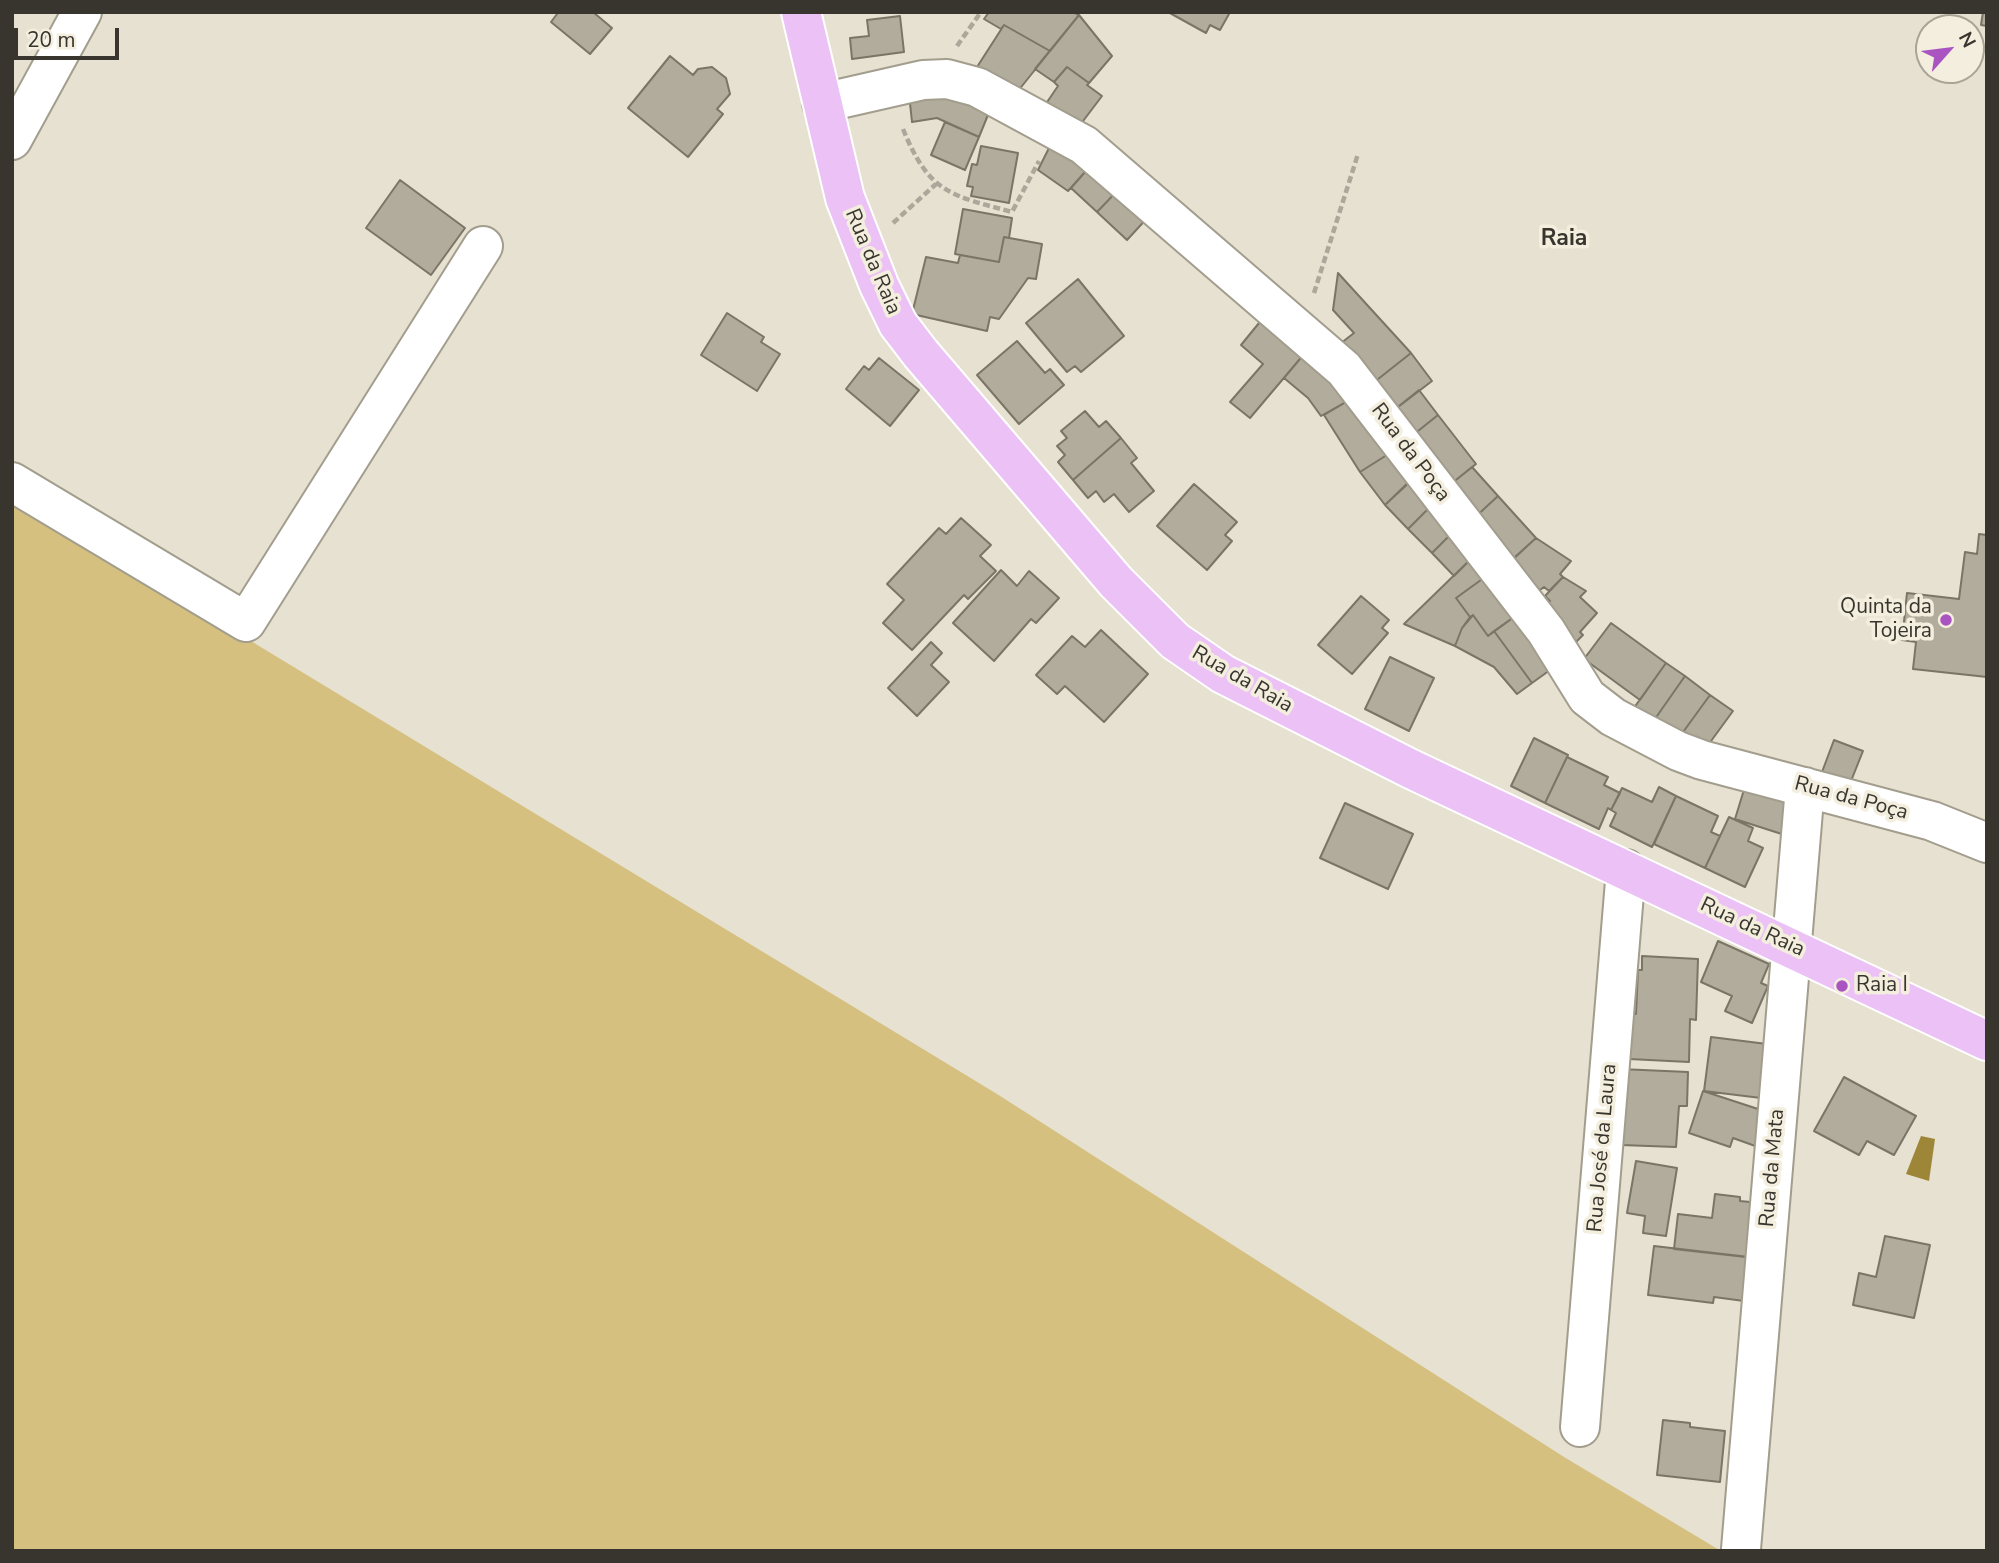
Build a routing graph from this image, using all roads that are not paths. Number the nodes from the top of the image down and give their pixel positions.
1 (82, 12) edge
2 (801, 12) edge
3 (822, 103) junction
4 (12, 140) edge
5 (483, 246) dead end
6 (12, 482) edge
7 (1805, 787) junction
8 (1987, 842) edge
9 (1626, 869) junction
10 (1791, 947) junction
11 (1987, 1041) edge
12 (1580, 1427) dead end
13 (1741, 1549) edge

1 - 4 street
2 - 3 main road, Rua da Raia
3 - 7 street, Rua da Poça
3 - 9 main road, Rua da Raia
5 - 6 street
7 - 8 street, Rua da Poça
7 - 10 street, Rua da Mata
9 - 10 main road, Rua da Raia
9 - 12 street, Rua José da Laura
10 - 11 main road, Rua da Raia
10 - 13 street, Rua da Mata

